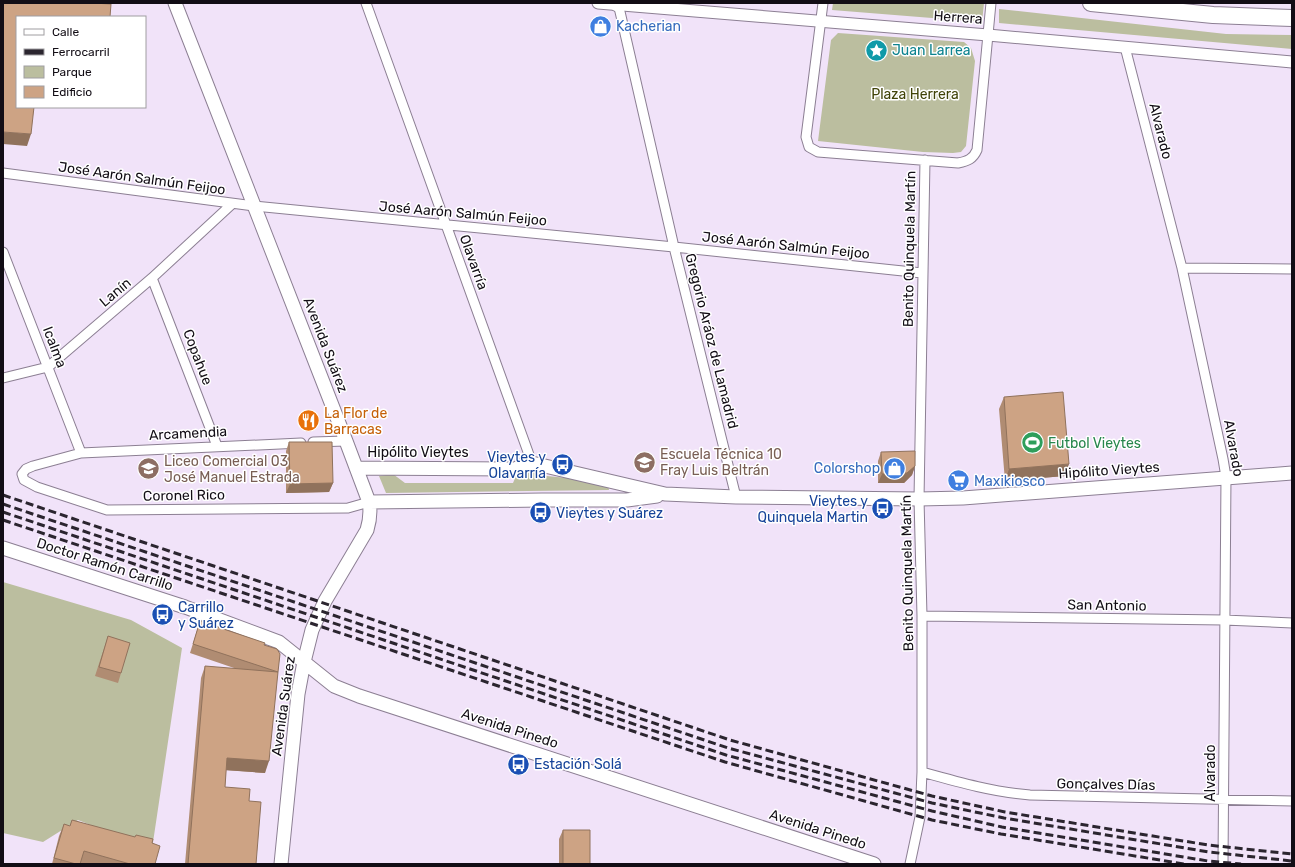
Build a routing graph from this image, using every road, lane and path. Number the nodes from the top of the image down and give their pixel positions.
1 (175, 3) edge
2 (366, 3) edge
3 (598, 3) edge
4 (618, 3) edge
5 (823, 3) edge
6 (991, 3) edge
7 (1091, 3) edge
8 (1292, 18) edge
9 (821, 21) junction
10 (988, 35) junction
11 (1125, 47) junction
12 (1292, 62) edge
13 (925, 160) junction
14 (3, 173) edge
15 (232, 204) junction
16 (254, 206) junction
17 (446, 226) junction
18 (674, 247) junction
19 (3, 252) edge
20 (1182, 268) junction
21 (1292, 269) edge
22 (922, 273) junction
23 (152, 278) junction
24 (48, 367) junction
25 (3, 378) edge
26 (346, 441) junction
27 (216, 446) junction
28 (81, 453) junction
29 (532, 463) junction
30 (33, 466) joint
31 (356, 468) junction
32 (1292, 473) edge
33 (1226, 477) junction
34 (665, 494) junction
35 (736, 498) junction
36 (919, 499) junction
37 (369, 502) junction
38 (3, 548) edge
39 (922, 616) junction
40 (1224, 620) junction
41 (1292, 623) edge
42 (304, 662) junction
43 (922, 772) junction
44 (1224, 800) junction
45 (1292, 802) edge
46 (281, 864) edge
47 (874, 864) edge
48 (910, 864) edge
49 (1223, 864) edge

1 - 16 main road, Avenida Suárez
2 - 17 street, Olavarría
3 - 4 street, Herrera
4 - 9 street, Herrera
4 - 18 street, Gregorio Aráoz de Lamadrid
5 - 9 street
6 - 10 street
7 - 8 highway
9 - 10 street, Herrera
9 - 13 street
10 - 11 street, Herrera
10 - 13 street
11 - 12 street, Herrera
11 - 20 street, Alvarado
13 - 22 street, Benito Quinquela Martín
14 - 15 street, José Aarón Salmún Feijoo
15 - 16 street, José Aarón Salmún Feijoo
15 - 23 street, Lanín
16 - 17 street, José Aarón Salmún Feijoo
16 - 26 main road, Avenida Suárez
17 - 18 street, José Aarón Salmún Feijoo
17 - 29 street, Olavarría
18 - 22 street, José Aarón Salmún Feijoo
18 - 35 street, Gregorio Aráoz de Lamadrid
19 - 24 street, Icalma
20 - 21 street
20 - 33 street, Alvarado
22 - 36 street, Benito Quinquela Martín
23 - 24 street, Lanín
23 - 27 street, Copahue
24 - 25 street, Lanín
24 - 28 street, Icalma
26 - 27 street, Arcamendia
26 - 31 main road, Avenida Suárez
27 - 28 street, Arcamendia
28 - 30 street, Arcamendia
29 - 31 main road, Hipólito Vieytes
29 - 34 main road, Hipólito Vieytes
30 - 37 street, Coronel Rico
31 - 37 main road, Avenida Suárez
32 - 33 main road, Hipólito Vieytes
33 - 36 main road, Hipólito Vieytes
33 - 40 street, Alvarado
34 - 35 main road, Hipólito Vieytes
34 - 37 main road, Hipólito Vieytes
35 - 36 main road, Hipólito Vieytes
36 - 39 street, Benito Quinquela Martín
37 - 42 main road, Avenida Suárez
38 - 42 main road, Doctor Ramón Carrillo
39 - 40 street, San Antonio
39 - 43 street, Benito Quinquela Martín
40 - 41 street, San Antonio
40 - 44 street, Alvarado
42 - 46 main road, Avenida Suárez
42 - 47 main road, Avenida Pinedo
43 - 44 street, Gonçalves Días
43 - 48 street, Benito Quinquela Martín
44 - 45 street, Gonçalves Días
44 - 49 street, Alvarado

